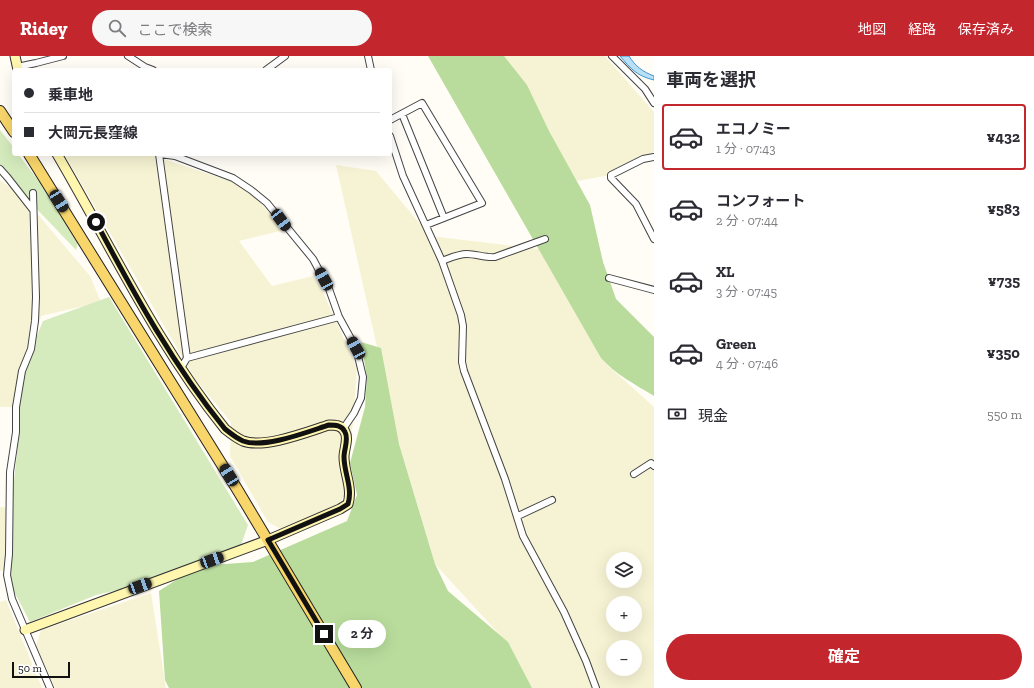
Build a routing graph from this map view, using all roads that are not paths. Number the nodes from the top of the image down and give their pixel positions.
1 (15, 56) edge
2 (63, 56) edge
3 (128, 56) edge
4 (285, 56) edge
5 (368, 56) edge
6 (612, 56) edge
7 (18, 68) edge
8 (148, 68) edge
9 (269, 68) edge
10 (370, 68) edge
11 (654, 102) edge
12 (0, 111) edge
13 (402, 114) junction
14 (392, 119) edge
15 (12, 129) edge
16 (392, 143) edge
17 (30, 156) edge
18 (58, 156) edge
19 (159, 156) edge
20 (178, 156) edge
21 (654, 157) edge
22 (0, 169) edge
23 (33, 193) dead end
24 (33, 210) junction
25 (444, 218) junction
26 (426, 226) junction
27 (545, 239) dead end
28 (654, 239) edge
29 (442, 261) junction
30 (609, 278) dead end
31 (654, 290) edge
32 (339, 317) junction
33 (187, 358) junction
34 (181, 368) junction
35 (343, 429) junction
36 (654, 466) edge
37 (634, 474) dead end
38 (552, 500) dead end
39 (518, 516) junction
40 (268, 540) junction
41 (7, 575) junction
42 (0, 576) edge
43 (25, 630) junction
44 (50, 688) edge
45 (356, 688) edge
46 (596, 688) edge

1 - 7 street
2 - 7 street
3 - 8 street
4 - 9 street
5 - 10 street
6 - 11 street
12 - 15 main road
13 - 14 street
13 - 25 street
13 - 25 street
16 - 26 street
17 - 40 main road
18 - 34 street
19 - 33 street
20 - 32 street
21 - 28 street
22 - 24 street
23 - 24 street
24 - 41 street
25 - 26 street
26 - 29 street
27 - 29 street
29 - 39 street
30 - 31 street
32 - 33 street
32 - 35 street
33 - 34 street
34 - 35 street
35 - 40 street
36 - 37 street
38 - 39 street
39 - 46 street
40 - 43 street
40 - 45 main road
41 - 42 street
41 - 43 street
43 - 44 street

